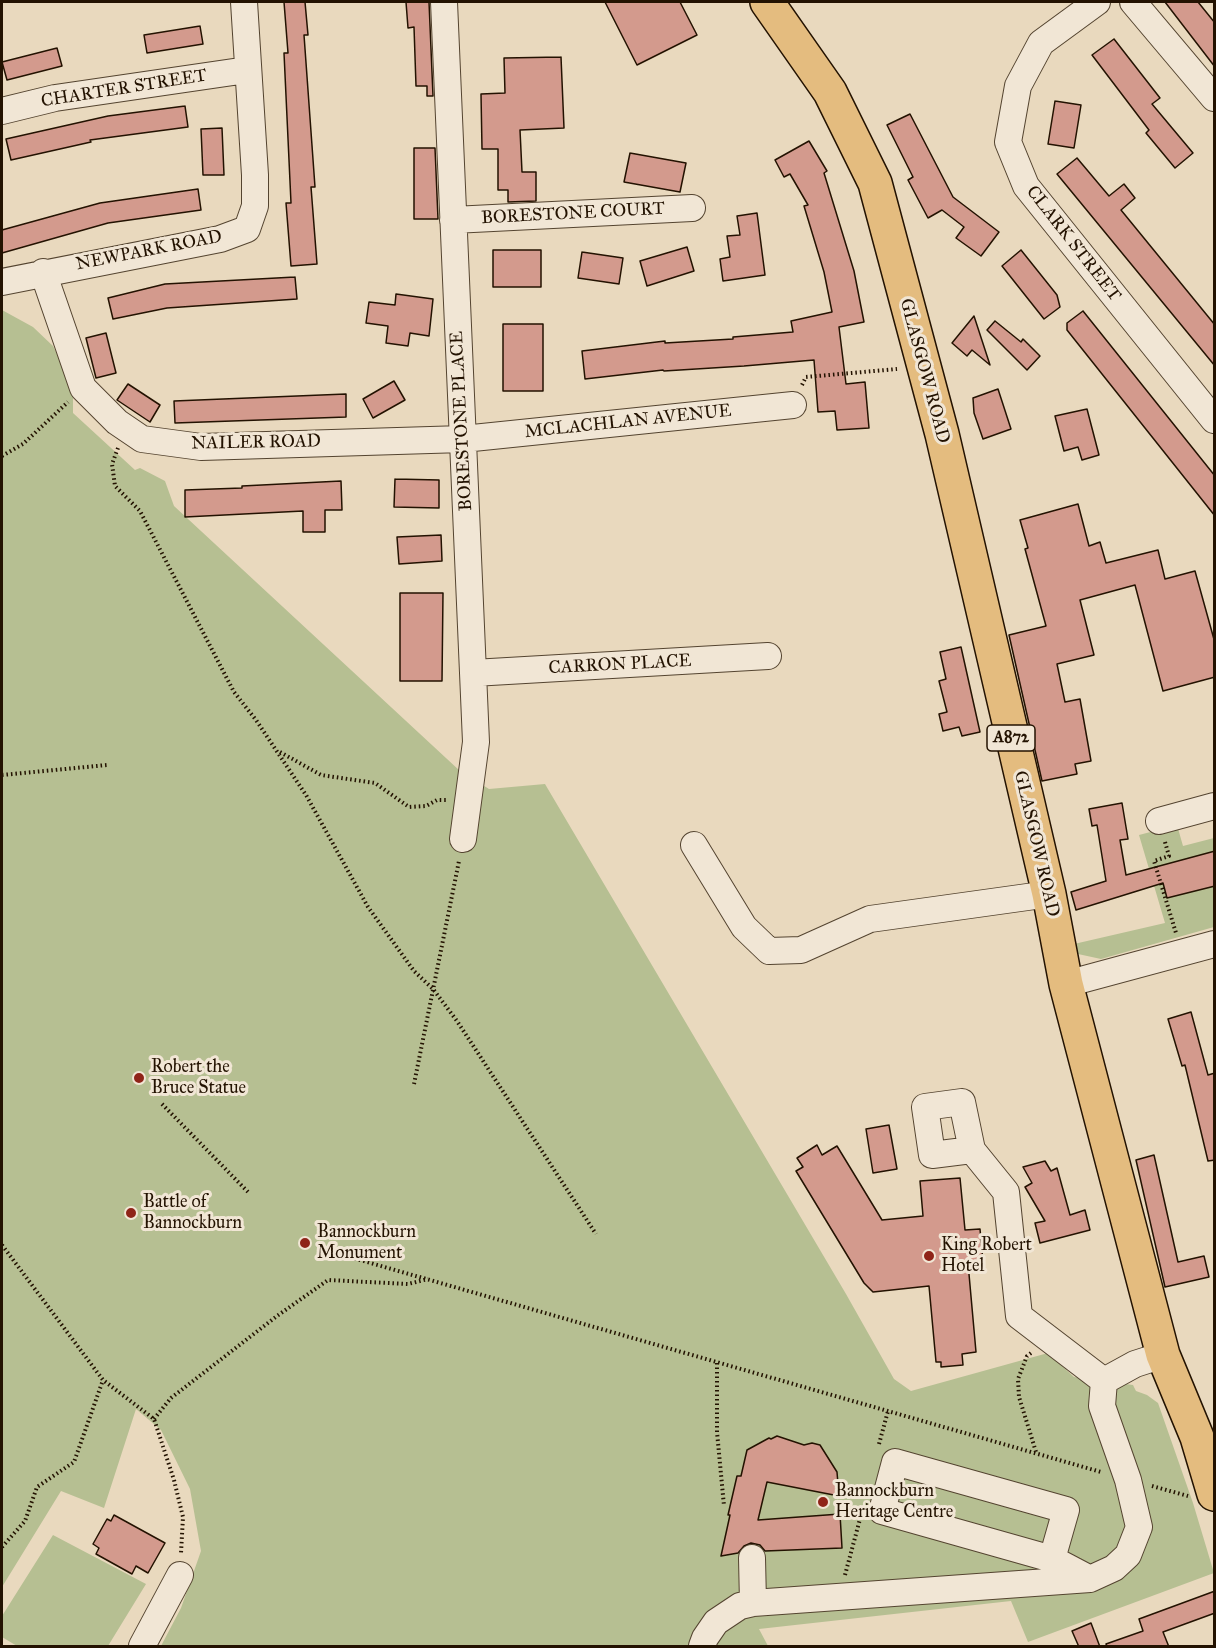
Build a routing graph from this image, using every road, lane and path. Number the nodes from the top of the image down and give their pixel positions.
1 (244, 2) edge
2 (444, 2) edge
3 (767, 2) edge
4 (1097, 2) edge
5 (1133, 2) edge
6 (247, 70) junction
7 (1215, 98) edge
8 (2, 111) edge
9 (692, 208) dead end
10 (453, 220) junction
11 (43, 272) junction
12 (2, 282) edge
13 (923, 366) junction
14 (83, 388) junction
15 (793, 405) joint
16 (1215, 420) edge
17 (126, 427) junction
18 (463, 438) junction
19 (2, 456) edge
20 (768, 656) dead end
21 (473, 673) junction
22 (277, 751) junction
23 (107, 765) dead end
24 (2, 775) edge
25 (468, 802) junction
26 (1215, 806) edge
27 (1159, 821) joint
28 (463, 839) joint
29 (694, 845) dead end
30 (1049, 894) junction
31 (1215, 944) edge
32 (1182, 952) junction
33 (1066, 984) junction
34 (433, 989) junction
35 (414, 1084) dead end
36 (162, 1104) dead end
37 (972, 1149) dead end
38 (248, 1192) dead end
39 (596, 1234) dead end
40 (2, 1245) edge
41 (346, 1256) dead end
42 (429, 1279) junction
43 (1047, 1339) junction
44 (1163, 1355) junction
45 (717, 1363) junction
46 (104, 1380) junction
47 (1104, 1381) junction
48 (154, 1419) junction
49 (1206, 1434) edge
50 (1035, 1452) junction
51 (1128, 1480) junction
52 (1204, 1498) edge
53 (724, 1506) dead end
54 (2, 1547) edge
55 (752, 1558) dead end
56 (1052, 1559) junction
57 (180, 1575) joint
58 (1090, 1579) junction
59 (753, 1602) junction
60 (142, 1647) edge
61 (702, 1647) edge

1 - 6 street, NEWPARK ROAD
2 - 10 street, BORESTONE PLACE
3 - 13 main road, GLASGOW ROAD / A872
4 - 16 street, CLARK STREET
5 - 7 street
6 - 8 street, CHARTER STREET
6 - 11 street, NEWPARK ROAD
9 - 10 street, BORESTONE COURT
10 - 18 street, BORESTONE PLACE
11 - 12 street, NEWPARK ROAD
11 - 14 street, NAILER ROAD
13 - 15 path
13 - 30 main road, GLASGOW ROAD / A872
14 - 17 street, NAILER ROAD
14 - 19 path
15 - 18 street, MCLACHLAN AVENUE
17 - 18 street, NAILER ROAD
17 - 22 path
18 - 21 street, BORESTONE PLACE
20 - 21 street, CARRON PLACE
21 - 25 street, BORESTONE PLACE
22 - 25 path
22 - 34 path
23 - 24 path
25 - 28 street, BORESTONE PLACE
26 - 27 street
27 - 32 path
28 - 34 path
29 - 30 street
30 - 33 main road, GLASGOW ROAD / A872
31 - 32 street
32 - 33 street
33 - 44 main road, GLASGOW ROAD / A872
34 - 35 path
34 - 39 path
36 - 38 path
37 - 43 street
40 - 46 path
41 - 42 path
42 - 45 path
42 - 48 path
43 - 47 street
43 - 50 path
44 - 47 street
44 - 49 main road, GLASGOW ROAD / A872
45 - 50 path
45 - 53 path
46 - 48 path
46 - 54 path
47 - 51 street
48 - 57 path
49 - 52 main road, GLASGOW ROAD / A872
50 - 51 path
51 - 52 path
51 - 58 street
55 - 59 street
56 - 56 street
56 - 58 street
57 - 60 street
58 - 59 street
59 - 61 street

